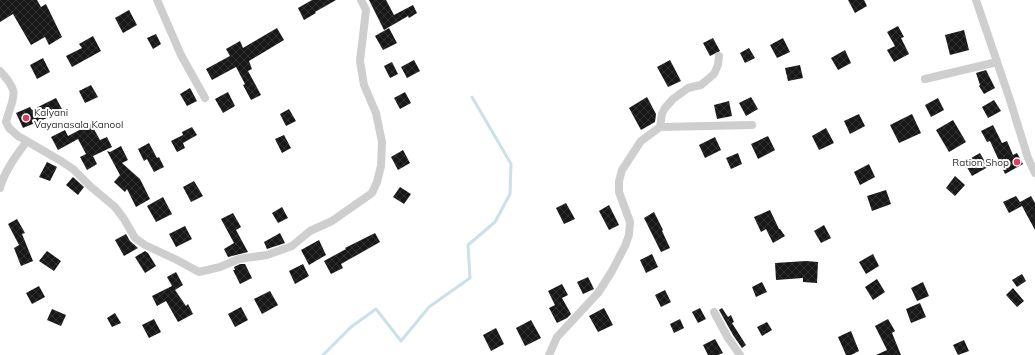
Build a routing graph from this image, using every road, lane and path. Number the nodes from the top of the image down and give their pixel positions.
1 (158, 0) edge
2 (361, 0) edge
3 (976, 0) edge
4 (720, 56) dead end
5 (997, 62) junction
6 (0, 71) edge
7 (925, 79) dead end
8 (205, 98) dead end
9 (752, 124) dead end
10 (660, 127) junction
11 (27, 141) junction
12 (1035, 173) edge
13 (0, 188) edge
14 (714, 312) dead end
15 (549, 355) edge
16 (740, 355) edge

1 - 8 street
2 - 11 street
3 - 5 street
4 - 10 street
5 - 7 street
5 - 12 street
6 - 11 street
9 - 10 street
10 - 15 street
11 - 13 street
14 - 16 street

